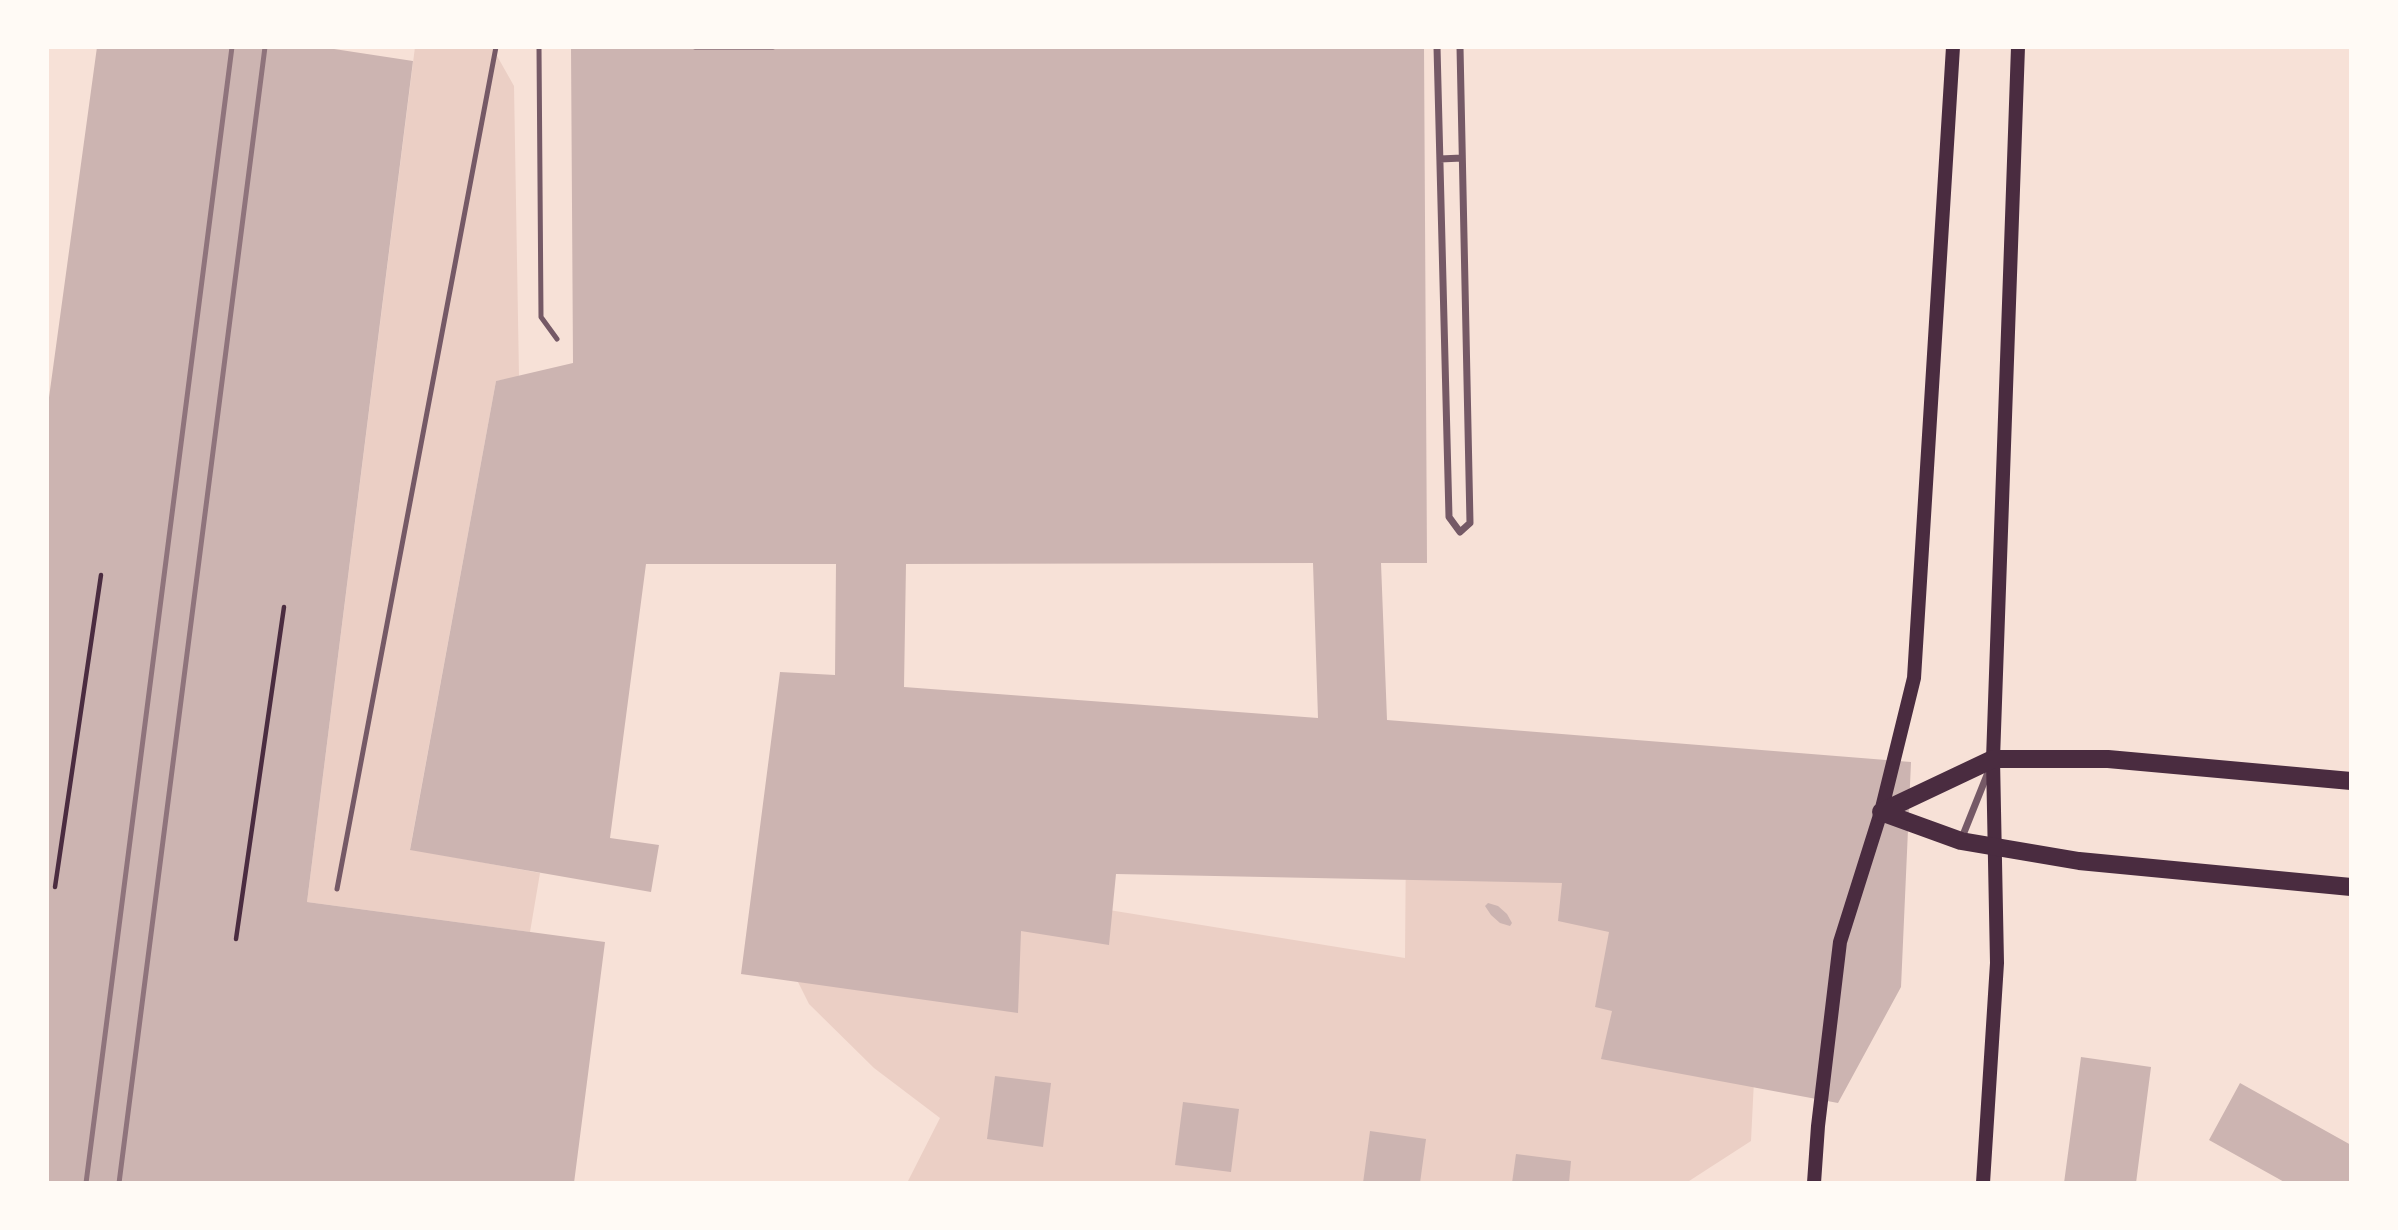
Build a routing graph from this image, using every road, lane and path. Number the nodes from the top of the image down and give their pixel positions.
1 (496, 47) edge
2 (539, 47) edge
3 (695, 47) edge
4 (773, 47) edge
5 (1437, 47) edge
6 (1460, 47) edge
7 (1953, 47) edge
8 (2018, 47) edge
9 (1462, 158) junction
10 (1440, 159) junction
11 (557, 339) dead end
12 (101, 575) dead end
13 (284, 607) dead end
14 (1993, 759) junction
15 (2351, 781) edge
16 (1881, 812) junction
17 (1961, 841) junction
18 (1996, 848) junction
19 (55, 887) dead end
20 (2351, 887) edge
21 (337, 889) dead end
22 (236, 939) dead end
23 (1814, 1183) edge
24 (1983, 1183) edge

1 - 21 lane
2 - 11 lane
3 - 4 lane
5 - 10 street
6 - 9 street
7 - 16 main road
8 - 14 main road
9 - 10 street
9 - 10 street
12 - 19 path
13 - 22 path
14 - 15 main road
14 - 16 main road
14 - 17 street
14 - 18 main road
16 - 17 main road
16 - 23 main road
17 - 18 main road
18 - 20 main road
18 - 24 main road

